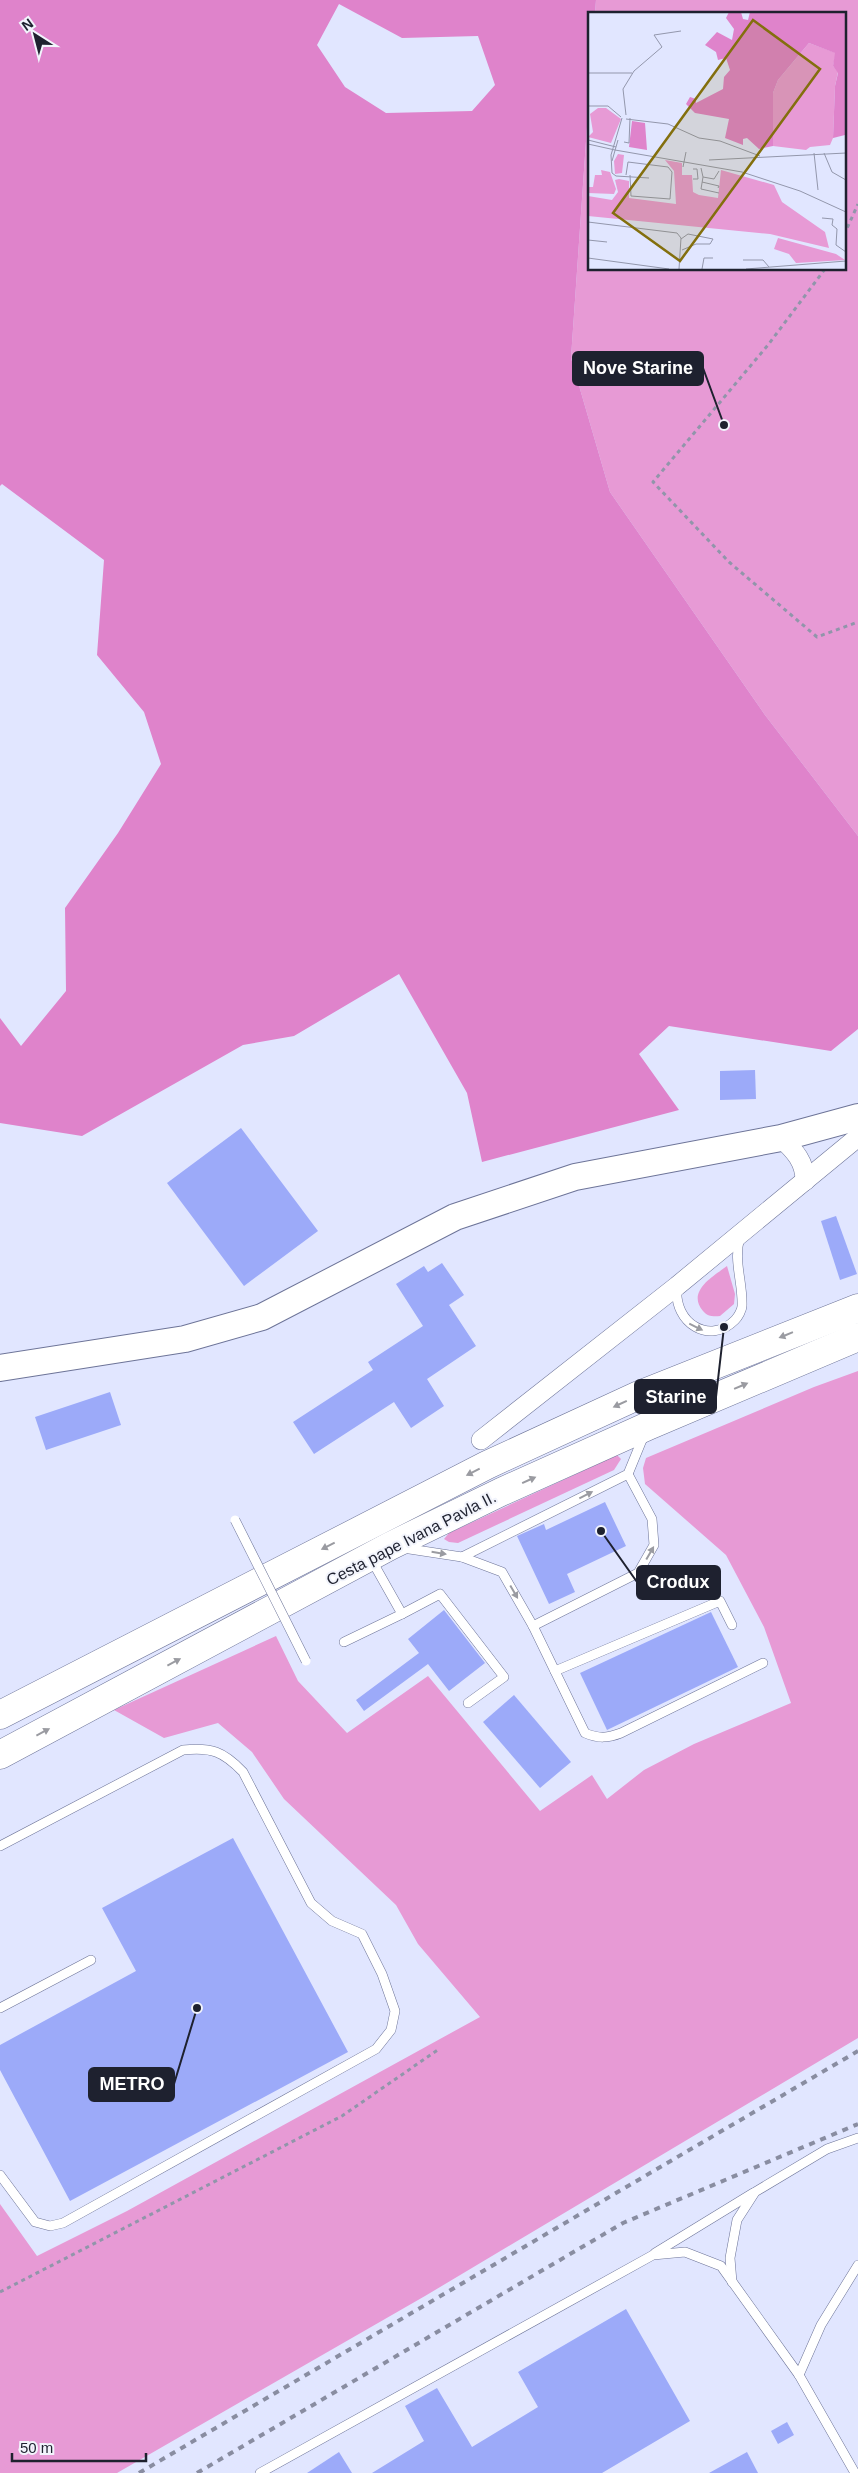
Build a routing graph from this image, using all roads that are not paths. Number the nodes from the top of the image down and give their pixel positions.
1 (858, 1117) edge
2 (858, 1137) edge
3 (781, 1138) junction
4 (805, 1181) junction
5 (741, 1234) junction
6 (677, 1286) junction
7 (858, 1308) edge
8 (846, 1342) edge
9 (0, 1368) edge
10 (648, 1426) junction
11 (481, 1440) dead end
12 (628, 1474) junction
13 (235, 1520) dead end
14 (380, 1551) junction
15 (462, 1557) junction
16 (402, 1614) junction
17 (533, 1626) junction
18 (732, 1626) dead end
19 (344, 1642) dead end
20 (306, 1661) dead end
21 (762, 1663) dead end
22 (556, 1671) junction
23 (468, 1703) dead end
24 (0, 1715) edge
25 (0, 1755) edge
26 (0, 1846) edge
27 (91, 1960) dead end
28 (0, 2008) edge
29 (858, 2138) edge
30 (0, 2175) edge
31 (755, 2192) junction
32 (653, 2255) junction
33 (858, 2265) edge
34 (732, 2282) junction
35 (799, 2375) junction
36 (260, 2473) edge
37 (855, 2473) edge

1 - 3 street
2 - 4 street
3 - 4 street
3 - 9 street
4 - 5 street
5 - 6 street
6 -> 5 lane
6 - 11 street
7 -> 24 highway, Cesta pape Ivana Pavla II.
10 -> 8 highway, Cesta pape Ivana Pavla II.
10 - 12 lane
14 -> 10 highway, Cesta pape Ivana Pavla II.
15 -> 12 lane
17 -> 12 lane
13 - 20 lane, bridge
14 -> 15 lane
14 - 16 lane
25 -> 14 highway, Cesta pape Ivana Pavla II.
15 -> 17 lane
16 - 19 lane
16 - 23 lane
17 - 22 lane
18 - 22 lane
21 - 22 lane
26 - 30 lane
27 - 28 lane
29 - 31 lane
31 - 32 lane
31 - 34 lane
32 - 34 lane
32 - 36 lane
33 - 35 lane
34 - 35 lane
35 - 37 lane

